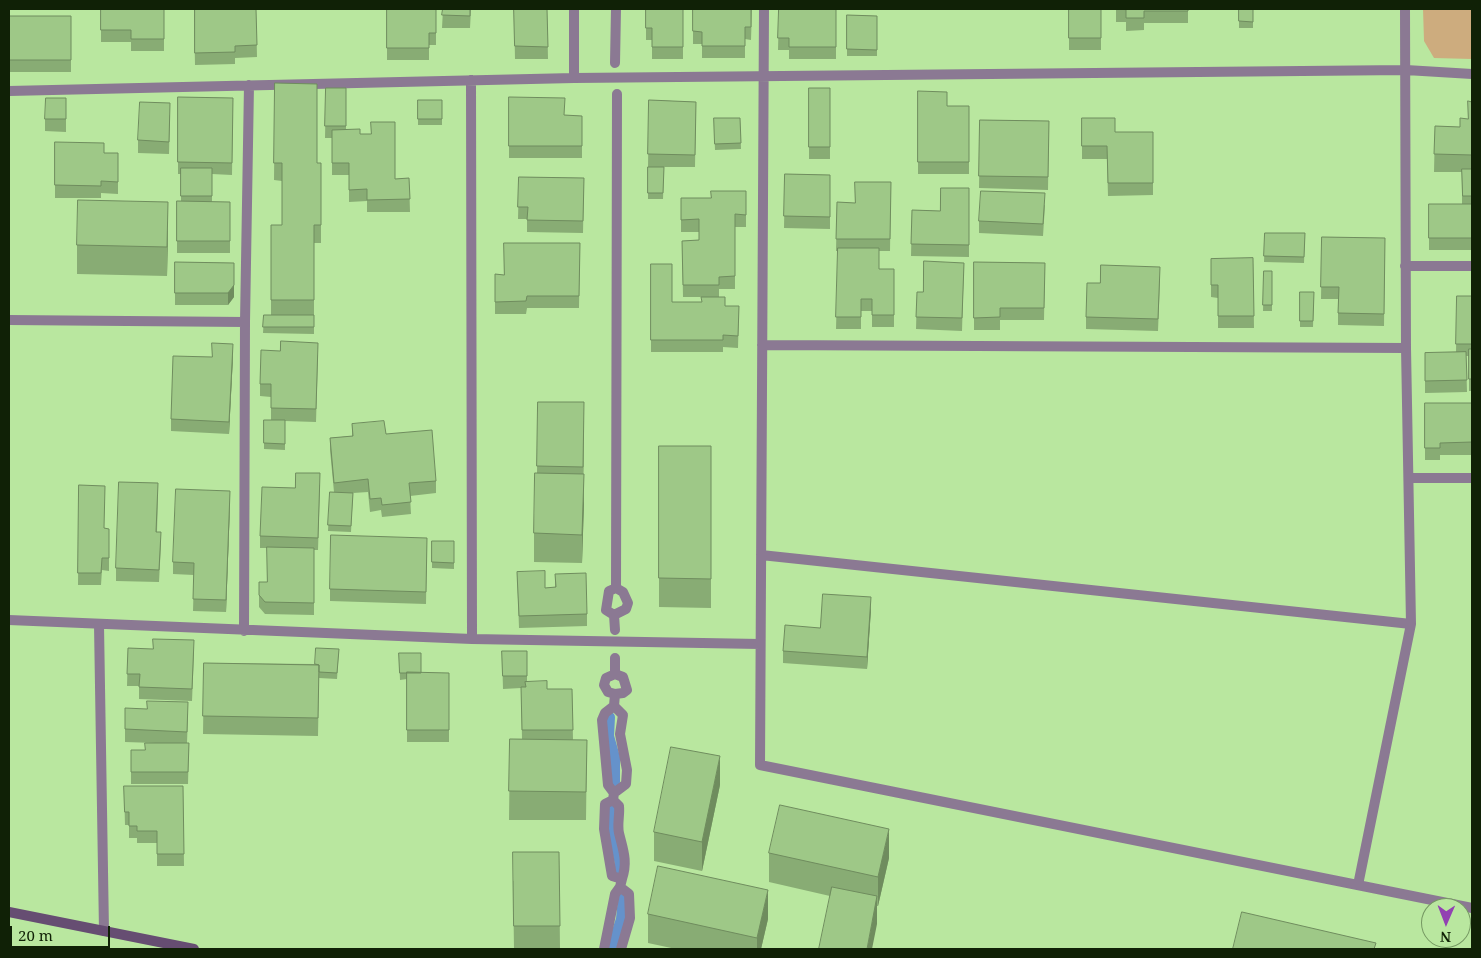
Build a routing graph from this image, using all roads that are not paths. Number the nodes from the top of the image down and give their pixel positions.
1 (574, 9) edge
2 (616, 9) edge
3 (764, 9) edge
4 (1405, 9) edge
5 (615, 63) dead end
6 (1406, 70) junction
7 (1472, 74) edge
8 (764, 76) junction
9 (574, 78) junction
10 (471, 80) junction
11 (249, 85) junction
12 (9, 90) edge
13 (618, 94) dead end
14 (1405, 266) junction
15 (1472, 266) edge
16 (9, 320) edge
17 (245, 322) junction
18 (762, 345) junction
19 (1406, 348) junction
20 (1409, 478) junction
21 (1472, 478) edge
22 (761, 555) junction
23 (616, 588) junction
24 (614, 615) junction
25 (9, 620) edge
26 (1411, 624) junction
27 (99, 625) junction
28 (615, 630) dead end
29 (244, 631) junction
30 (472, 639) junction
31 (760, 644) junction
32 (615, 658) dead end
33 (614, 674) junction
34 (615, 694) junction
35 (614, 706) junction
36 (613, 797) junction
37 (621, 883) junction
38 (1358, 885) junction
39 (1472, 908) edge
40 (9, 912) edge
41 (104, 931) junction
42 (194, 949) edge
43 (604, 949) edge
44 (621, 949) edge

1 - 9 street
2 - 5 street
3 - 8 street
4 - 6 street
6 - 7 street
6 - 8 street
6 - 14 street
8 - 9 street
8 - 18 street
9 - 10 street
10 - 11 street
10 - 30 street
11 - 12 street
11 - 17 street
13 - 23 street
14 - 15 street
14 - 19 street
16 - 17 street
17 - 29 street
18 - 19 street
18 - 22 street
19 - 20 street
20 - 21 street
20 - 26 street
22 - 26 street
22 - 31 street
23 - 24 street
23 - 24 street
24 - 28 street
25 - 27 street
26 - 38 street
27 - 29 street
27 - 41 street
29 - 30 street
30 - 31 street
31 - 38 street
32 - 33 street
33 - 34 street
33 - 34 street
34 - 35 street
35 - 36 street
35 - 36 street
36 - 37 street
36 - 37 street
37 - 43 street
37 - 44 street
38 - 39 street
40 - 41 street
41 - 42 street

